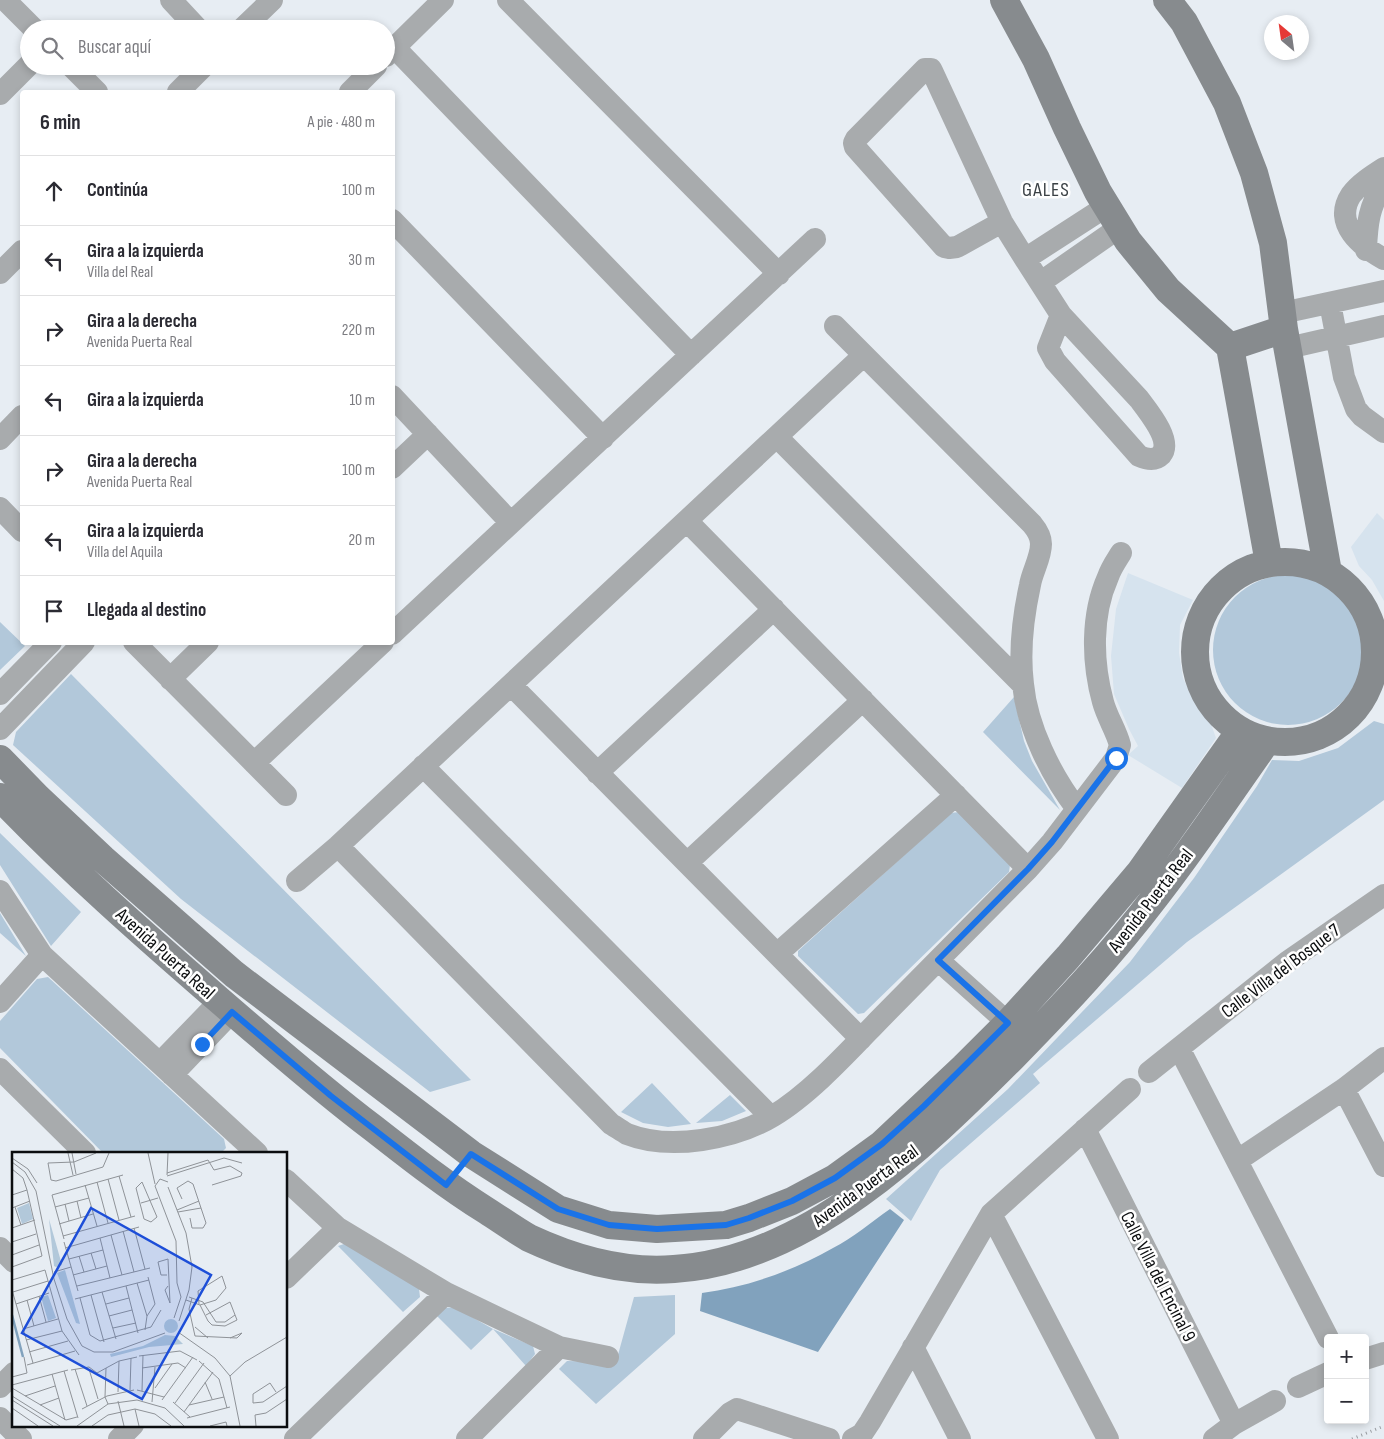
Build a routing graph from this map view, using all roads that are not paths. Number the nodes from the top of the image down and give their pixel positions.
1 (5, 0) edge
2 (171, 0) edge
3 (272, 0) edge
4 (443, 0) edge
5 (508, 0) edge
6 (1004, 0) edge
7 (1167, 0) edge
8 (25, 20) edge
9 (190, 20) edge
10 (251, 20) edge
11 (395, 47) edge
12 (395, 57) edge
13 (20, 74) edge
14 (80, 75) edge
15 (195, 75) edge
16 (367, 75) edge
17 (95, 90) edge
18 (180, 90) edge
19 (352, 90) edge
20 (0, 94) edge
21 (1384, 168) edge
22 (1384, 183) edge
23 (1114, 217) junction
24 (1002, 222) junction
25 (395, 223) edge
26 (816, 239) dead end
27 (20, 252) edge
28 (1375, 254) edge
29 (1025, 259) junction
30 (0, 273) edge
31 (779, 274) junction
32 (1041, 282) junction
33 (1384, 291) edge
34 (1330, 303) junction
35 (1061, 314) junction
36 (835, 326) dead end
37 (1384, 326) edge
38 (1284, 330) junction
39 (1336, 336) junction
40 (1230, 347) junction
41 (691, 355) junction
42 (864, 356) junction
43 (395, 399) edge
44 (20, 418) edge
45 (1384, 432) edge
46 (428, 434) junction
47 (777, 437) junction
48 (0, 438) edge
49 (603, 438) junction
50 (395, 465) edge
51 (0, 508) edge
52 (687, 520) junction
53 (511, 524) junction
54 (20, 529) edge
55 (1121, 553) dead end
56 (1268, 563) junction
57 (1328, 572) junction
58 (774, 609) junction
59 (395, 631) edge
60 (49, 645) edge
61 (81, 645) edge
62 (137, 645) edge
63 (205, 645) edge
64 (381, 645) edge
65 (1379, 672) edge
66 (170, 679) junction
67 (510, 685) junction
68 (1022, 685) junction
69 (0, 694) edge
70 (863, 700) junction
71 (1374, 700) edge
72 (16, 712) junction
73 (0, 729) edge
74 (1240, 731) junction
75 (1267, 741) junction
76 (0, 759) edge
77 (254, 763) junction
78 (423, 766) junction
79 (597, 773) junction
80 (286, 795) dead end
81 (956, 795) junction
82 (0, 797) edge
83 (1077, 809) junction
84 (338, 846) junction
85 (687, 863) junction
86 (1028, 869) junction
87 (297, 881) dead end
88 (0, 891) edge
89 (1384, 895) edge
90 (777, 954) junction
91 (42, 956) junction
92 (933, 966) junction
93 (0, 1002) edge
94 (226, 1006) junction
95 (1003, 1027) junction
96 (861, 1039) junction
97 (1179, 1048) junction
98 (1384, 1058) edge
99 (0, 1069) edge
100 (166, 1069) junction
101 (1150, 1072) dead end
102 (1130, 1089) dead end
103 (1344, 1089) junction
104 (771, 1117) junction
105 (1085, 1129) junction
106 (246, 1149) edge
107 (84, 1152) edge
108 (471, 1154) junction
109 (1238, 1160) junction
110 (1384, 1166) edge
111 (288, 1182) edge
112 (446, 1185) junction
113 (991, 1214) junction
114 (338, 1228) junction
115 (0, 1248) edge
116 (12, 1260) edge
117 (288, 1276) edge
118 (446, 1292) junction
119 (1326, 1334) edge
120 (559, 1347) junction
121 (913, 1347) junction
122 (1384, 1353) edge
123 (608, 1357) dead end
124 (1369, 1358) edge
125 (12, 1375) edge
126 (1324, 1375) edge
127 (0, 1387) edge
128 (1298, 1387) dead end
129 (1275, 1401) dead end
130 (755, 1415) junction
131 (0, 1418) edge
132 (1234, 1424) junction
133 (132, 1426) edge
134 (20, 1439) edge
135 (119, 1439) edge
136 (295, 1439) edge
137 (466, 1439) edge
138 (704, 1439) edge
139 (780, 1439) edge
140 (829, 1439) edge
141 (853, 1439) edge
142 (960, 1439) edge
143 (1108, 1439) edge
144 (1214, 1439) edge

1 - 8 street
2 - 9 street
3 - 10 street
4 - 11 street
5 - 31 street
6 - 23 main road
7 - 38 main road
12 - 41 street
13 - 20 street
14 - 17 street
15 - 18 street
16 - 19 street
21 - 28 street
22 - 28 street
23 - 29 street
23 - 32 street
23 - 40 main road
24 - 24 street
24 - 29 street
25 - 49 street
26 - 31 street
27 - 30 street
29 - 32 street
31 - 41 street
32 - 35 street
33 - 34 street
34 - 38 street
34 - 39 street
35 - 35 street
36 - 42 street
37 - 39 street
38 - 39 street
38 - 40 main road
38 - 57 main road
39 - 45 street
40 - 56 main road
41 - 49 street
42 - 47 street
42 - 68 street
43 - 46 street
44 - 48 street
46 - 50 street
46 - 53 street
47 - 52 street
47 - 68 street
49 - 53 street
51 - 54 street
52 - 58 street
52 - 67 street
53 - 59 street
55 - 83 street
56 - 57 main road
56 - 74 main road
57 - 65 main road
58 - 70 street
58 - 79 street
60 - 69 street
61 - 72 street
62 - 66 street
63 - 66 street
64 - 77 street
65 - 71 main road
66 - 77 street
67 - 78 street
67 - 79 street
68 - 83 street
69 - 72 street
70 - 81 street
70 - 85 street
71 - 75 main road
72 - 73 street
74 - 75 main road
74 - 95 main road, Avenida Puerta Real
75 - 112 main road, Avenida Puerta Real
76 - 108 main road, Avenida Puerta Real
77 - 80 street
78 - 84 street
78 - 104 street
79 - 85 street
81 - 86 street
81 - 90 street
82 - 94 main road, Avenida Puerta Real
83 - 86 street
84 - 87 street
84 - 104 street
85 - 90 street
86 - 92 street
88 - 91 street
89 - 97 street, Calle Villa del Bosque 7
90 - 96 street
91 - 93 street
91 - 100 street
92 - 95 street
92 - 96 street
94 - 100 street
94 - 112 main road, Avenida Puerta Real
95 - 108 main road, Avenida Puerta Real
96 - 104 street
97 - 101 street, Calle Villa del Bosque 7
97 - 109 street
98 - 103 street
99 - 107 street
100 - 106 street
102 - 105 street
103 - 109 street
103 - 110 street
105 - 113 street
105 - 132 street, Calle Villa del Encinal 9
108 - 112 main road
109 - 119 street
111 - 114 street
113 - 121 street
113 - 143 street
114 - 117 street
114 - 118 street
115 - 116 street
118 - 120 street
118 - 136 street
120 - 123 street
120 - 137 street
121 - 141 street
121 - 142 street
122 - 124 street
125 - 127 street
126 - 128 street
129 - 132 street
130 - 138 street
130 - 139 street
130 - 140 street
131 - 134 street
132 - 144 street
133 - 135 street

